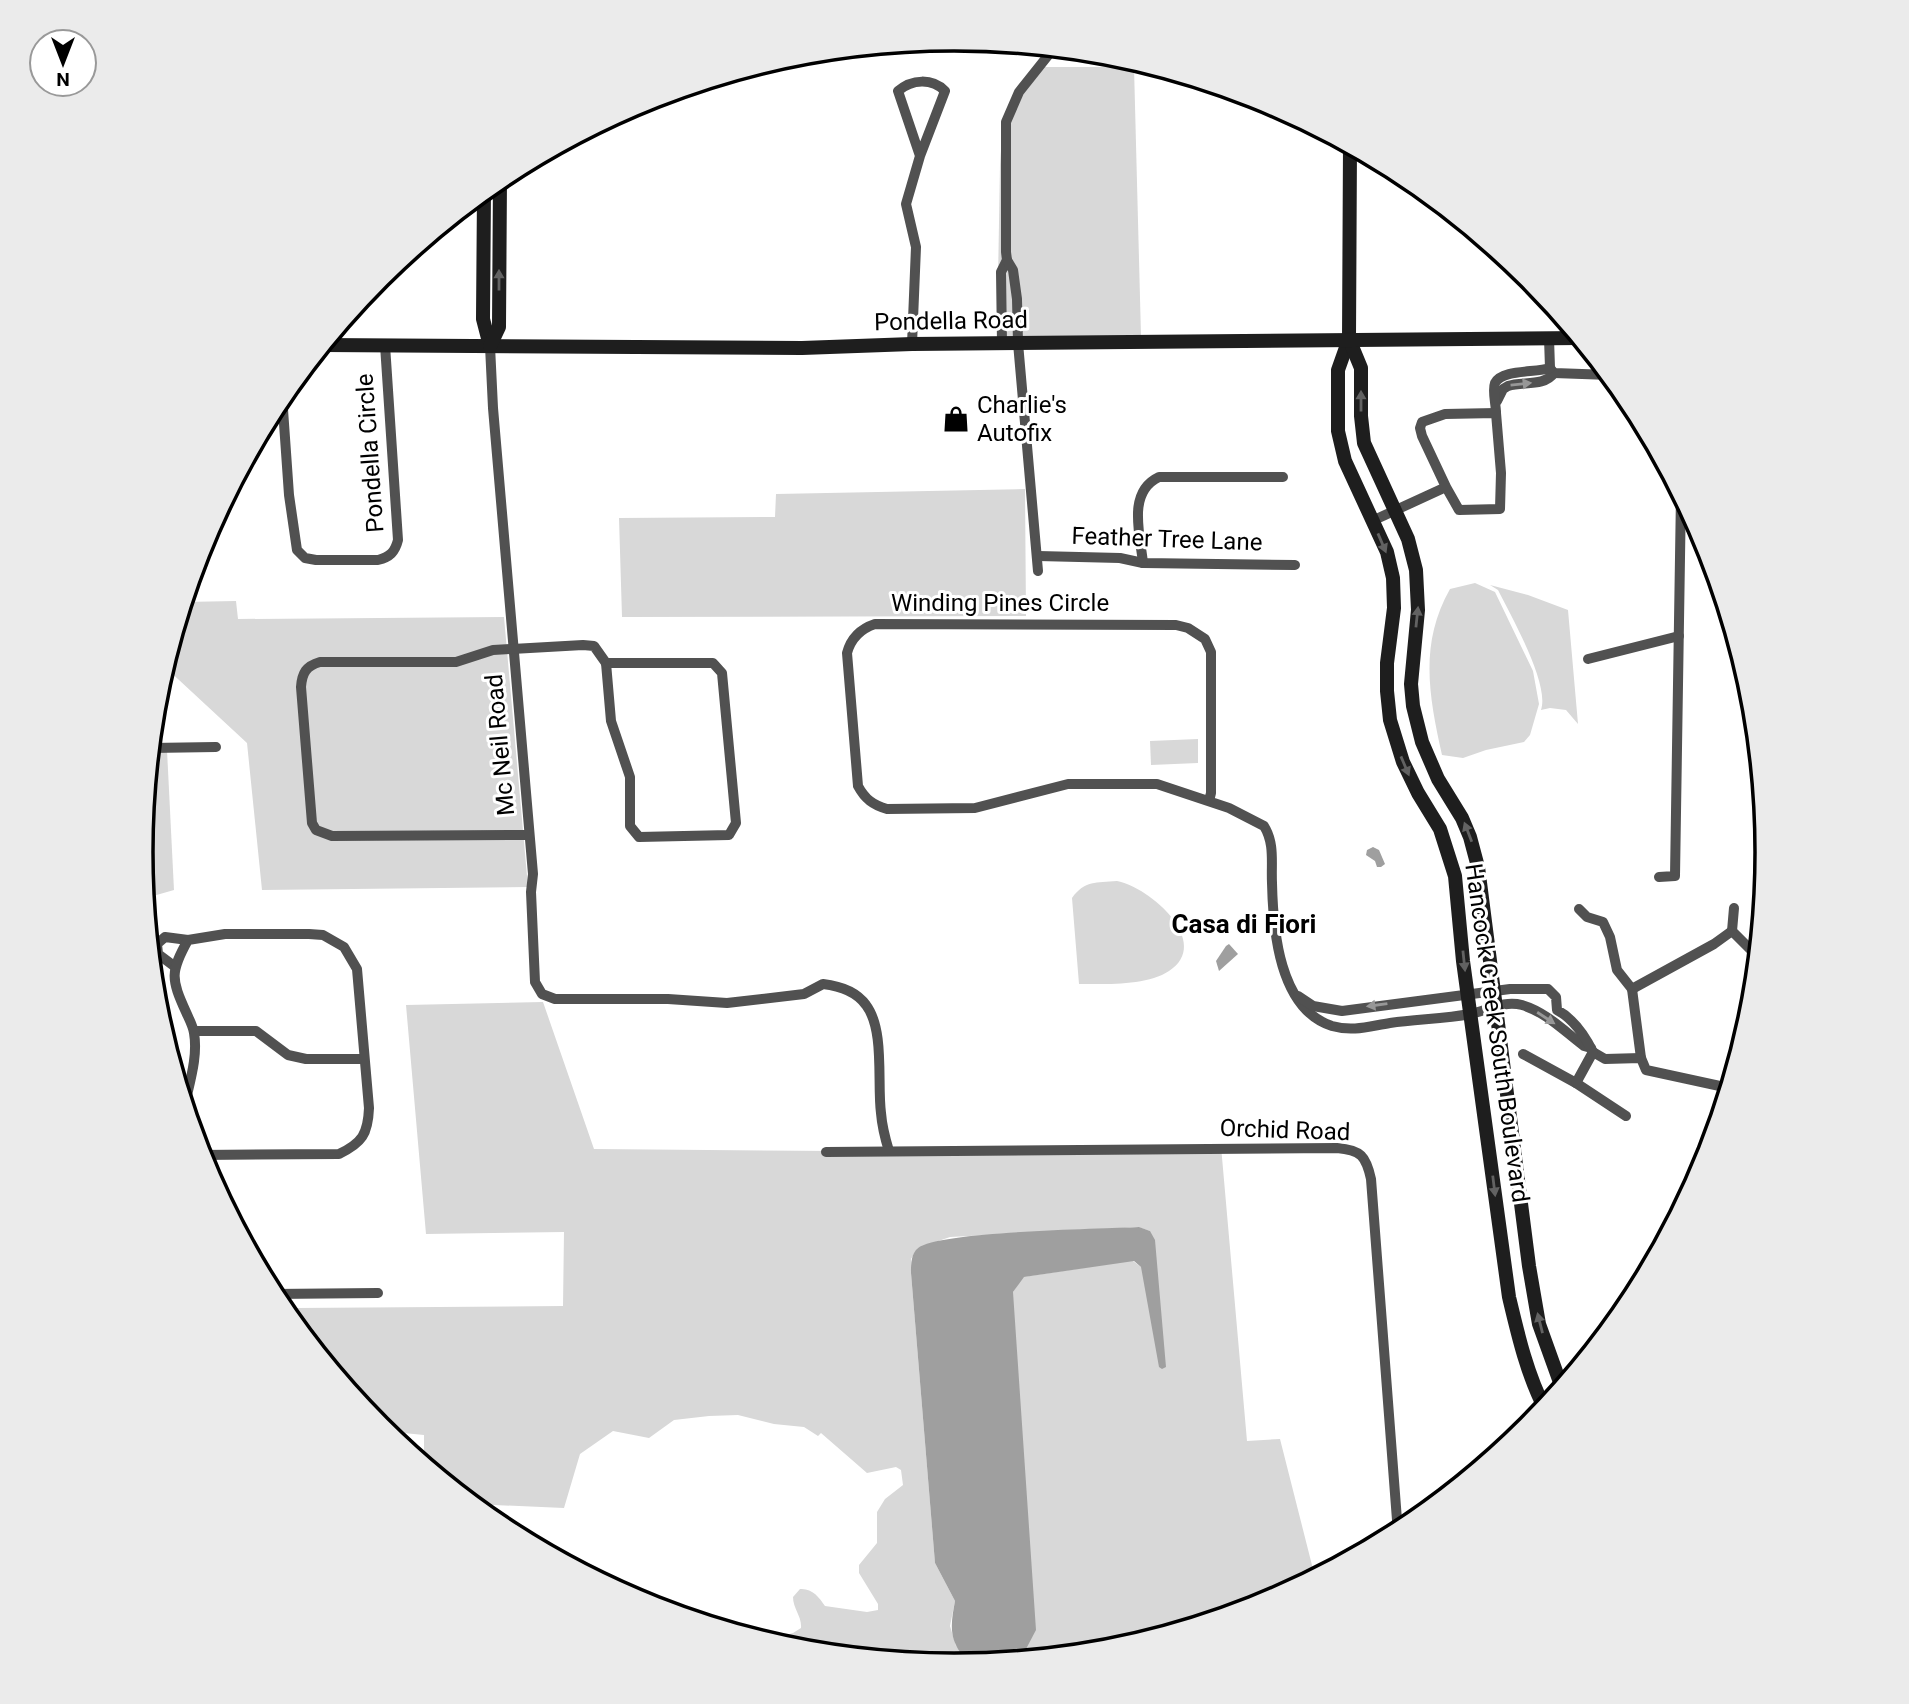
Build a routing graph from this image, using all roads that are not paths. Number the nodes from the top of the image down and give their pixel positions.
1 (1047, 57) edge
2 (1350, 155) edge
3 (920, 156) junction
4 (497, 195) edge
5 (484, 204) edge
6 (484, 249) junction
7 (499, 249) junction
8 (1007, 260) junction
9 (1549, 338) junction
10 (1569, 338) edge
11 (1349, 339) junction
12 (1002, 343) junction
13 (1018, 343) junction
14 (912, 344) junction
15 (335, 345) edge
16 (385, 345) junction
17 (490, 346) junction
18 (1552, 370) junction
19 (1597, 373) edge
20 (1496, 409) junction
21 (283, 415) edge
22 (1283, 477) dead end
23 (1446, 487) junction
24 (1395, 511) junction
25 (1681, 514) edge
26 (1372, 521) junction
27 (1038, 555) junction
28 (1143, 563) junction
29 (1295, 565) dead end
30 (1038, 571) dead end
31 (1679, 636) junction
32 (512, 649) junction
33 (1588, 659) dead end
34 (606, 663) junction
35 (216, 747) dead end
36 (160, 748) edge
37 (1209, 801) junction
38 (529, 835) junction
39 (1478, 867) junction
40 (1454, 869) junction
41 (1659, 877) dead end
42 (1734, 908) dead end
43 (1579, 909) dead end
44 (1732, 931) junction
45 (188, 940) junction
46 (159, 943) edge
47 (1750, 949) edge
48 (160, 955) edge
49 (174, 966) junction
50 (1290, 988) junction
51 (1632, 989) junction
52 (1468, 995) junction
53 (1495, 999) junction
54 (1471, 1014) junction
55 (194, 1031) junction
56 (1592, 1050) junction
57 (1523, 1054) dead end
58 (1641, 1058) junction
59 (364, 1059) junction
60 (1576, 1083) junction
61 (189, 1085) edge
62 (1720, 1086) edge
63 (1626, 1116) dead end
64 (889, 1151) junction
65 (826, 1152) dead end
66 (212, 1154) edge
67 (378, 1293) dead end
68 (286, 1294) edge
69 (1558, 1378) edge
70 (1540, 1398) edge
71 (1397, 1520) edge

1 - 8 street
2 - 11 street
3 - 3 street
3 - 14 street
4 - 7 street
5 - 6 street
6 - 7 street
6 - 17 street
17 -> 7 street
8 - 12 street
8 - 13 street
9 - 10 street, Pondella Road
9 - 11 street, Pondella Road
9 - 18 street
11 - 13 street, Pondella Road
24 -> 11 street, Hancock Creek South Boulevard
11 - 26 street, Hancock Creek South Boulevard
12 - 13 street, Pondella Road
12 - 14 street, Pondella Road
13 - 27 street
14 - 17 street, Pondella Road
15 - 16 street, Pondella Road
16 - 17 street, Pondella Road
16 - 21 street, Pondella Circle
17 - 32 street, Mc Neil Road
18 - 19 street
18 - 20 street
20 - 23 street
20 - 23 street
22 - 28 street
23 - 24 street
24 - 26 street
39 -> 24 street, Hancock Creek South Boulevard
25 - 31 street
26 -> 40 street, Hancock Creek South Boulevard
27 - 28 street, Feather Tree Lane
27 - 30 street
28 - 29 street, Feather Tree Lane
31 - 33 street
31 - 41 street
32 - 34 street
32 - 38 street, Mc Neil Road
32 - 38 street
34 - 34 street
35 - 36 street
37 - 37 street, Winding Pines Circle
37 - 50 street, Winding Pines Circle
38 - 64 street, Mc Neil Road
39 - 40 street
39 - 53 street, Hancock Creek South Boulevard
40 -> 52 street, Hancock Creek South Boulevard
42 - 44 street
43 - 51 street
44 - 47 street
44 - 51 street
45 - 46 street
45 - 49 street
45 - 59 street
48 - 49 street
49 - 55 street
52 -> 50 street
50 - 54 street, Winding Pines Circle
51 - 58 street
52 - 53 street
52 - 54 street, Hancock Creek South Boulevard
53 - 54 street, Winding Pines Circle
53 -> 56 street
53 - 56 street
69 -> 53 street, Hancock Creek South Boulevard
54 -> 70 street, Hancock Creek South Boulevard
55 - 59 street
55 - 61 street
56 - 58 street
56 - 60 street
57 - 60 street
58 - 62 street
59 - 66 street
60 - 63 street
64 - 65 street, Orchid Road
64 - 71 street, Orchid Road
67 - 68 street

